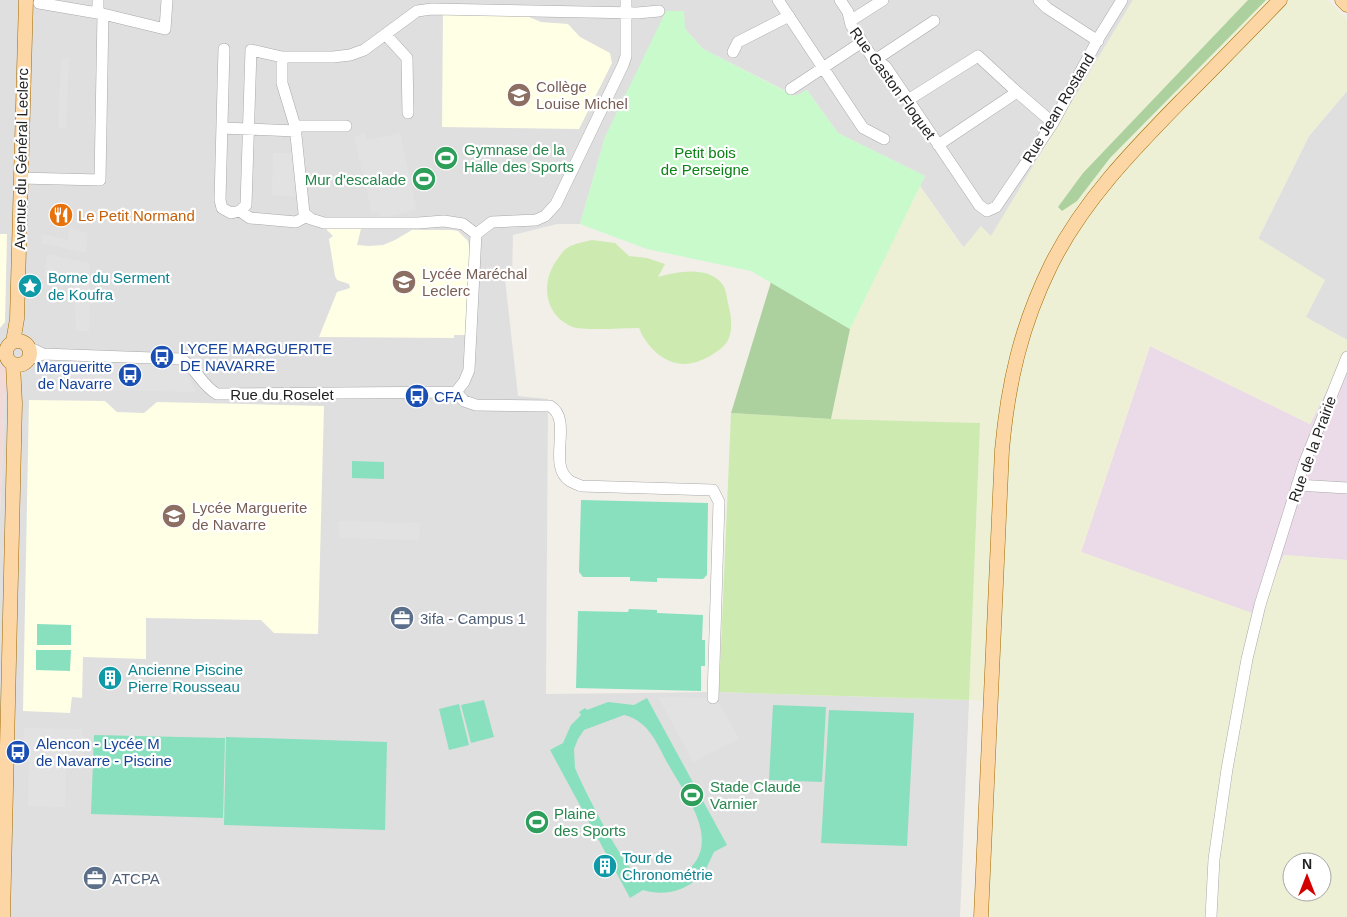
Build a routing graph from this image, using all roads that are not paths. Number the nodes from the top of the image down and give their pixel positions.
1 (98, 0) edge
2 (167, 0) edge
3 (626, 0) edge
4 (778, 0) edge
5 (840, 0) edge
6 (883, 0) edge
7 (1039, 0) edge
8 (1122, 0) edge
9 (1280, 0) edge
10 (1342, 0) edge
11 (32, 1) edge
12 (1347, 5) edge
13 (547, 6) edge
14 (659, 11) dead end
15 (627, 13) junction
16 (100, 14) junction
17 (789, 16) junction
18 (850, 21) junction
19 (934, 21) dead end
20 (386, 35) junction
21 (1098, 41) junction
22 (862, 42) junction
23 (224, 49) dead end
24 (734, 52) dead end
25 (282, 57) junction
26 (875, 60) junction
27 (823, 68) junction
28 (791, 89) dead end
29 (1016, 92) junction
30 (908, 100) junction
31 (408, 113) dead end
32 (1053, 123) junction
33 (346, 126) dead end
34 (222, 128) junction
35 (296, 128) junction
36 (249, 129) junction
37 (884, 139) dead end
38 (938, 145) junction
39 (20, 178) junction
40 (987, 211) joint
41 (235, 212) junction
42 (307, 216) junction
43 (476, 234) junction
44 (22, 353) junction
45 (1347, 357) edge
46 (456, 392) junction
47 (1298, 485) junction
48 (1347, 488) edge
49 (713, 698) dead end
50 (3, 917) edge
51 (981, 917) edge
52 (1211, 917) edge

1 - 16 street
2 - 16 street
3 - 15 street
4 - 17 street
5 - 18 street, Rue Gaston Floquet
6 - 18 street
7 - 21 street
8 - 21 street, Rue Jean Rostand
9 - 51 main road
10 - 12 main road
11 - 16 street
11 - 39 main road, Avenue du Général Leclerc
13 - 15 street
13 - 20 street
14 - 15 street
15 - 43 street
16 - 39 street
17 - 24 street
17 - 27 street
18 - 22 street, Rue Gaston Floquet
19 - 26 street
20 - 25 street
20 - 31 street
21 - 32 street, Rue Jean Rostand
22 - 26 street, Rue Gaston Floquet
22 - 27 street
23 - 34 street
25 - 35 street
25 - 36 street
26 - 30 street, Rue Gaston Floquet
27 - 28 street
27 - 37 street
29 - 30 street
29 - 32 street
29 - 38 street
30 - 38 street, Rue Gaston Floquet
32 - 40 street, Rue Jean Rostand
33 - 35 street
34 - 36 street
34 - 41 street
35 - 36 street
35 - 42 street
36 - 41 street
38 - 40 street, Rue Gaston Floquet
39 - 44 main road, Avenue du Général Leclerc
41 - 42 street
42 - 43 street
43 - 46 street
44 - 46 street, Rue du Roselet
44 - 50 main road, Avenue du Général Leclerc
45 - 47 street, Rue de la Prairie
46 - 49 street
47 - 48 street
47 - 52 street, Rue de la Prairie

